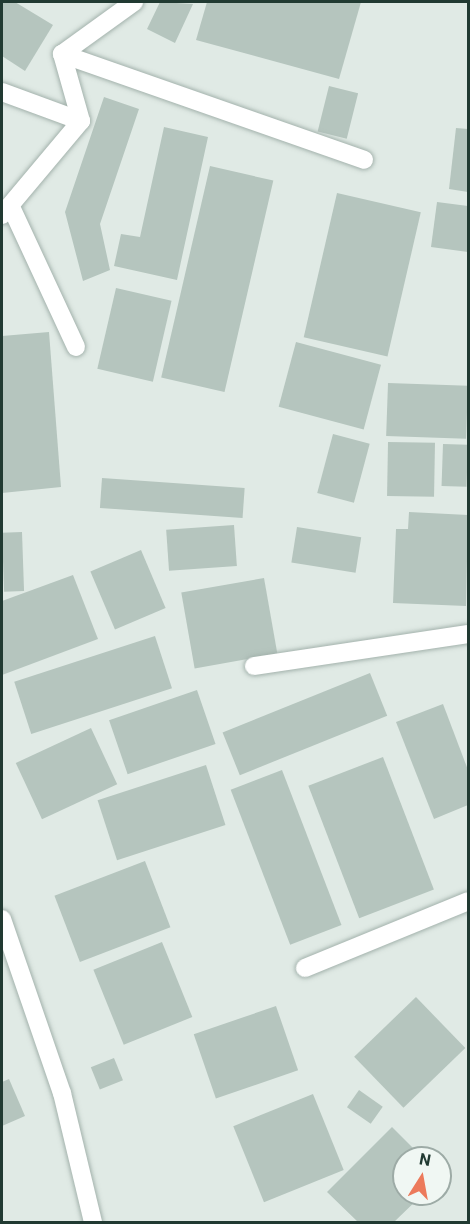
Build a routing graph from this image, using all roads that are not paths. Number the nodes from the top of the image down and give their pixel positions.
1 (134, 2) edge
2 (62, 54) junction
3 (2, 92) edge
4 (81, 121) junction
5 (364, 160) dead end
6 (7, 212) edge
7 (76, 347) dead end
8 (468, 634) edge
9 (254, 666) dead end
10 (468, 901) edge
11 (2, 919) edge
12 (305, 968) dead end
13 (93, 1222) edge

1 - 2 street
2 - 4 street
2 - 5 street
3 - 4 street
4 - 6 street
6 - 7 street
8 - 9 street
10 - 12 street
11 - 13 street

